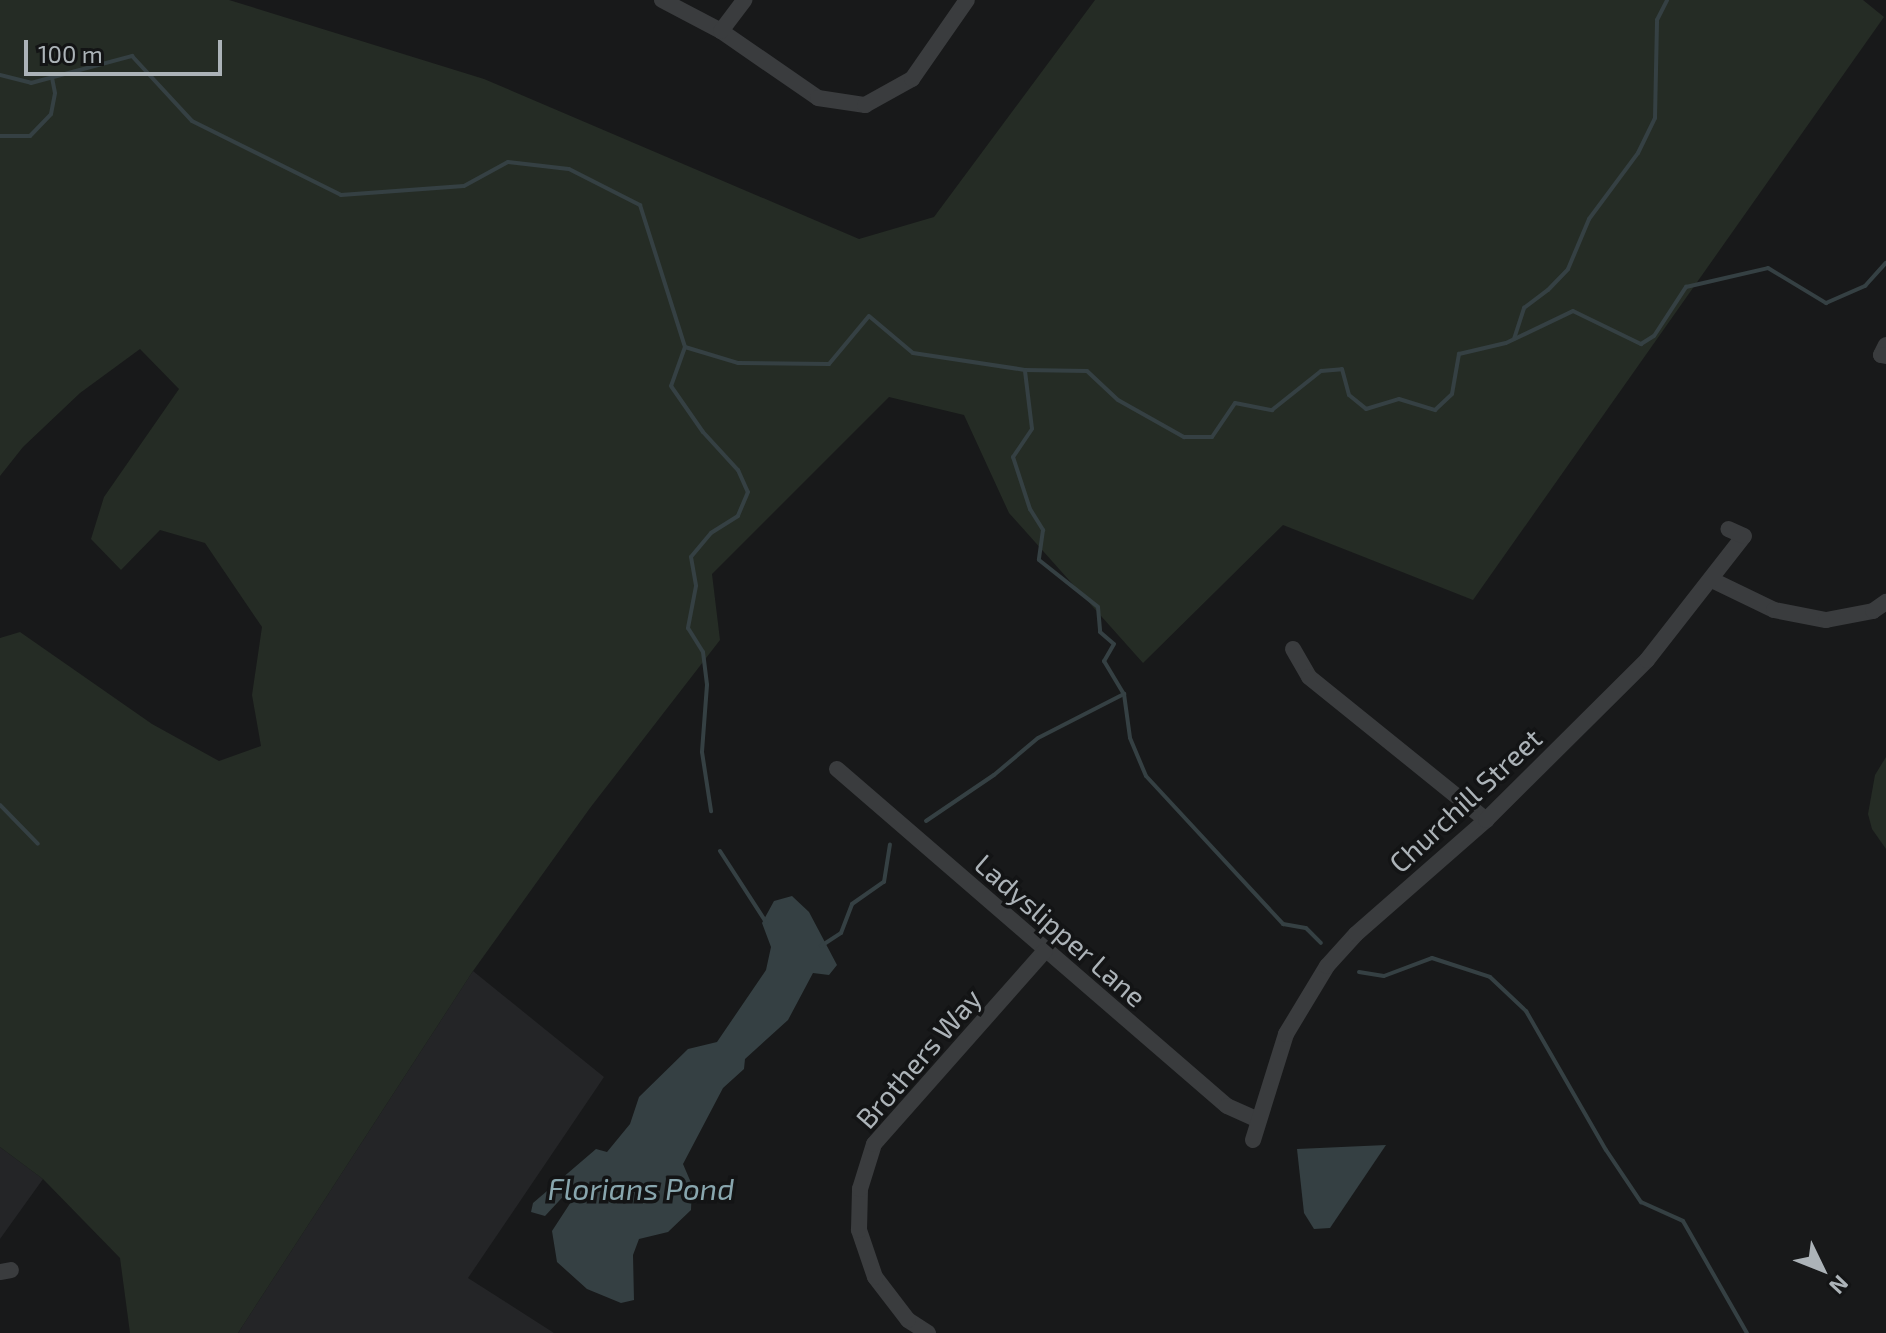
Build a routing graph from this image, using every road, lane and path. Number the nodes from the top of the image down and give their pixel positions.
1 (662, 0) edge
2 (744, 0) edge
3 (967, 0) edge
4 (721, 31) junction
5 (1728, 529) dead end
6 (1712, 580) junction
7 (1886, 602) edge
8 (1293, 649) dead end
9 (837, 769) dead end
10 (1486, 820) junction
11 (1045, 951) junction
12 (1258, 1120) junction
13 (1253, 1140) dead end
14 (928, 1333) edge

1 - 4 street
2 - 4 street
3 - 4 street
5 - 6 street, Churchill Street
6 - 7 street
6 - 10 street, Churchill Street
8 - 10 street
9 - 11 street, Ladyslipper Lane
10 - 12 street, Churchill Street
11 - 12 street, Ladyslipper Lane
11 - 14 street, Brothers Way
12 - 13 street, Churchill Street

